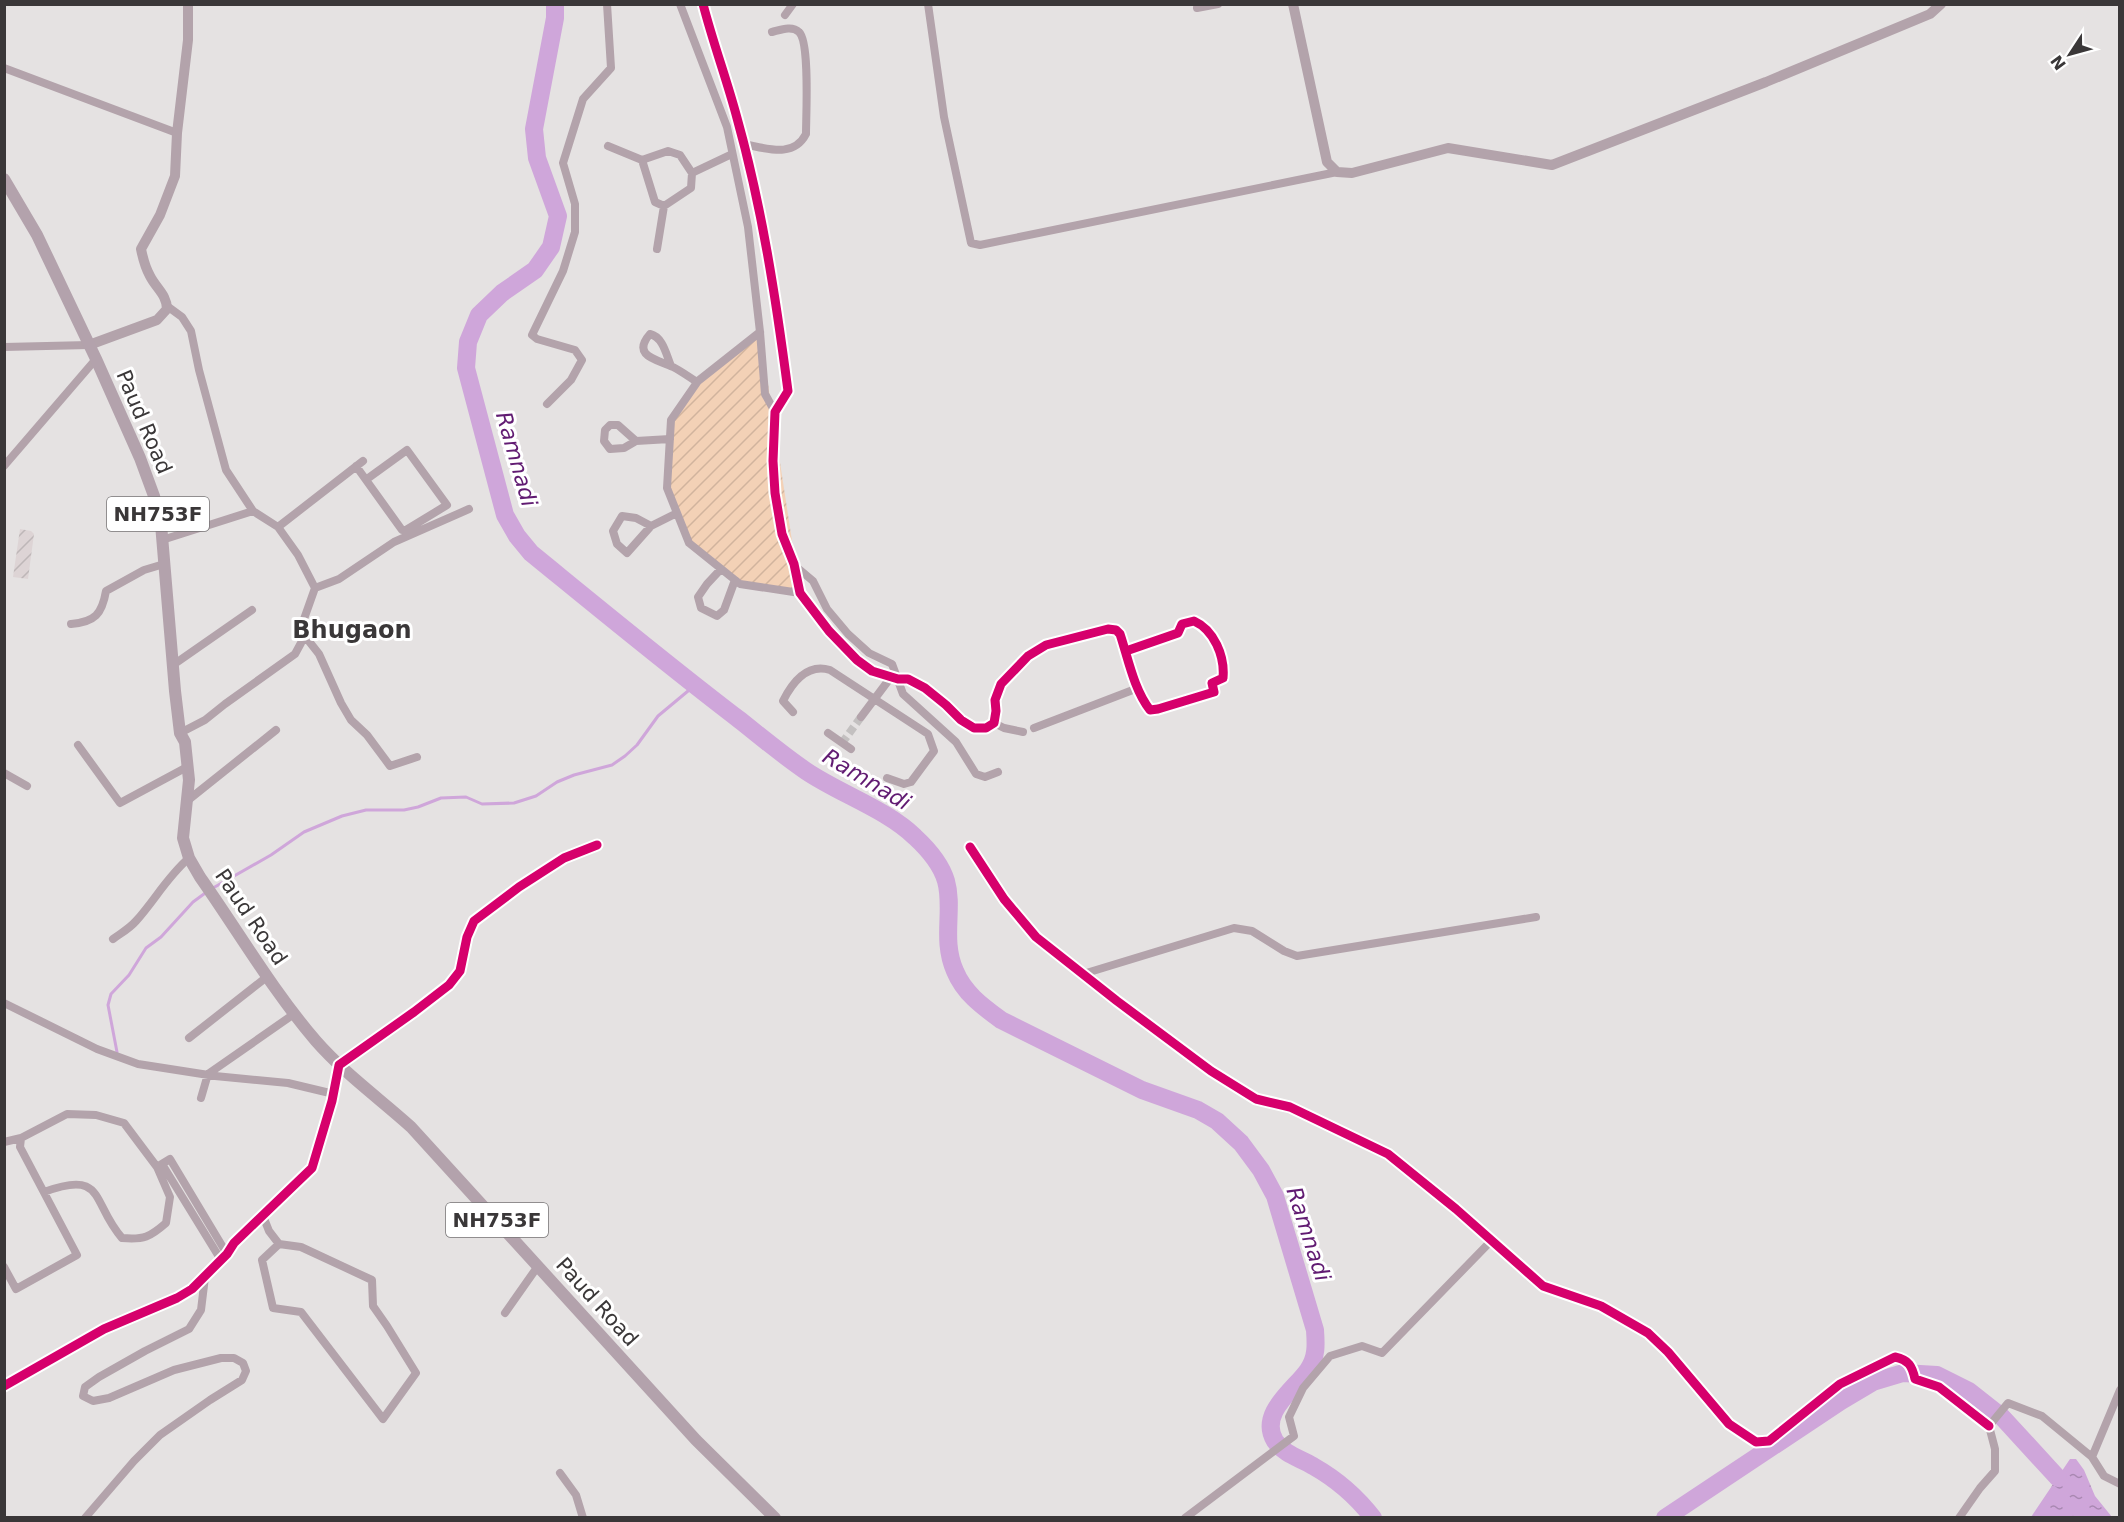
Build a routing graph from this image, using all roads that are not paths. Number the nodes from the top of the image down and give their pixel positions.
1 (188, 4) edge
2 (607, 4) edge
3 (680, 4) edge
4 (703, 4) edge
5 (793, 4) edge
6 (928, 4) edge
7 (1218, 4) edge
8 (1293, 4) edge
9 (1941, 4) edge
10 (1197, 8) dead end
11 (785, 15) dead end
12 (772, 32) dead end
13 (4, 68) edge
14 (177, 133) junction
15 (743, 144) junction
16 (608, 146) dead end
17 (732, 154) junction
18 (642, 160) junction
19 (1337, 172) junction
20 (692, 173) junction
21 (4, 179) edge
22 (664, 206) junction
23 (657, 249) dead end
24 (167, 306) junction
25 (760, 332) junction
26 (88, 345) junction
27 (4, 347) edge
28 (96, 359) junction
29 (671, 366) dead end
30 (697, 382) junction
31 (547, 404) dead end
32 (775, 412) junction
33 (670, 439) junction
34 (636, 441) dead end
35 (4, 466) edge
36 (367, 479) junction
37 (469, 509) dead end
38 (253, 511) junction
39 (677, 513) junction
40 (651, 526) junction
41 (278, 527) junction
42 (162, 540) junction
43 (164, 564) junction
44 (794, 564) junction
45 (721, 569) junction
46 (735, 580) junction
47 (315, 588) junction
48 (800, 593) junction
49 (252, 610) dead end
50 (71, 624) dead end
51 (304, 635) junction
52 (1126, 651) junction
53 (173, 665) junction
54 (894, 678) junction
55 (1138, 688) junction
56 (874, 699) junction
57 (793, 712) dead end
58 (861, 717) tunnel mouth
59 (994, 723) junction
60 (1034, 728) dead end
61 (276, 730) dead end
62 (1023, 732) dead end
63 (180, 733) junction
64 (828, 733) dead end
65 (78, 745) dead end
66 (851, 749) dead end
67 (417, 757) dead end
68 (187, 767) junction
69 (998, 771) dead end
70 (4, 773) edge
71 (887, 778) dead end
72 (27, 786) dead end
73 (187, 801) junction
74 (597, 846) dead end
75 (970, 847) dead end
76 (189, 858) junction
77 (1536, 917) dead end
78 (113, 939) dead end
79 (1083, 974) junction
80 (268, 976) junction
81 (4, 1003) edge
82 (294, 1014) junction
83 (189, 1038) dead end
84 (339, 1065) junction
85 (208, 1074) junction
86 (333, 1094) junction
87 (201, 1098) dead end
88 (21, 1138) junction
89 (4, 1142) edge
90 (163, 1163) junction
91 (44, 1192) junction
92 (263, 1216) junction
93 (1492, 1240) junction
94 (279, 1244) junction
95 (224, 1257) junction
96 (538, 1266) junction
97 (4, 1267) edge
98 (205, 1277) junction
99 (505, 1313) dead end
100 (4, 1386) edge
101 (2120, 1390) edge
102 (1991, 1423) junction
103 (2092, 1457) junction
104 (560, 1473) dead end
105 (2120, 1484) edge
106 (85, 1518) edge
107 (583, 1518) edge
108 (775, 1518) edge
109 (1185, 1518) edge
110 (1959, 1518) edge

1 - 14 street
2 - 31 street
3 - 17 street
4 - 15 street
5 - 11 street
6 - 19 street
7 - 10 street
8 - 19 street
9 - 19 street
12 - 15 street
13 - 14 street
14 - 24 street
15 - 32 street
16 - 18 street
17 - 20 street
17 - 25 street
18 - 20 street
18 - 22 street
20 - 22 street
21 - 26 main road, Paud Road / NH753F
22 - 23 street
24 - 26 street
24 - 38 street
25 - 30 street
25 - 32 street
26 - 27 street
26 - 28 main road, Paud Road / NH753F
28 - 35 street
28 - 42 main road, Paud Road / NH753F
29 - 30 street
30 - 33 street
32 - 44 street
33 - 34 street
33 - 39 street
36 - 36 street
36 - 41 street
37 - 47 street
38 - 41 street
38 - 42 street
39 - 40 street
39 - 45 street
40 - 40 street
41 - 47 street
42 - 43 main road, Paud Road / NH753F
43 - 50 street
43 - 53 main road, Paud Road / NH753F
44 - 48 street
44 - 54 street
45 - 46 street
45 - 46 street
46 - 48 street
47 - 51 street
48 - 54 street
49 - 53 street
51 - 63 street
51 - 67 street
52 - 55 street
52 - 55 street
52 - 59 street
53 - 63 main road, Paud Road / NH753F
54 - 56 street
54 - 59 street
54 - 69 street
55 - 60 street
56 - 57 street
56 - 58 street
56 - 71 street
59 - 62 street
61 - 73 street
63 - 68 main road, Paud Road / NH753F
64 - 66 street
65 - 68 street
68 - 73 main road, Paud Road / NH753F
70 - 72 street
73 - 76 main road, Paud Road / NH753F
74 - 84 street
75 - 79 street
76 - 78 street
76 - 80 main road, Paud Road / NH753F
77 - 79 street
79 - 93 street
80 - 82 main road, Paud Road / NH753F
80 - 83 street
81 - 85 street
82 - 84 main road, Paud Road / NH753F
82 - 85 street
84 - 86 street
84 - 96 main road, Paud Road / NH753F
85 - 86 street
85 - 87 street
86 - 92 street
88 - 89 street
88 - 90 street
88 - 91 street
90 - 91 street
90 - 95 street
91 - 97 street
92 - 94 street
92 - 95 street
93 - 102 street
93 - 109 street
94 - 94 street
95 - 98 street
96 - 99 street
96 - 108 main road, Paud Road / NH753F
98 - 100 street
98 - 106 street
101 - 103 street
102 - 103 street
102 - 110 street
103 - 105 street
104 - 107 street

